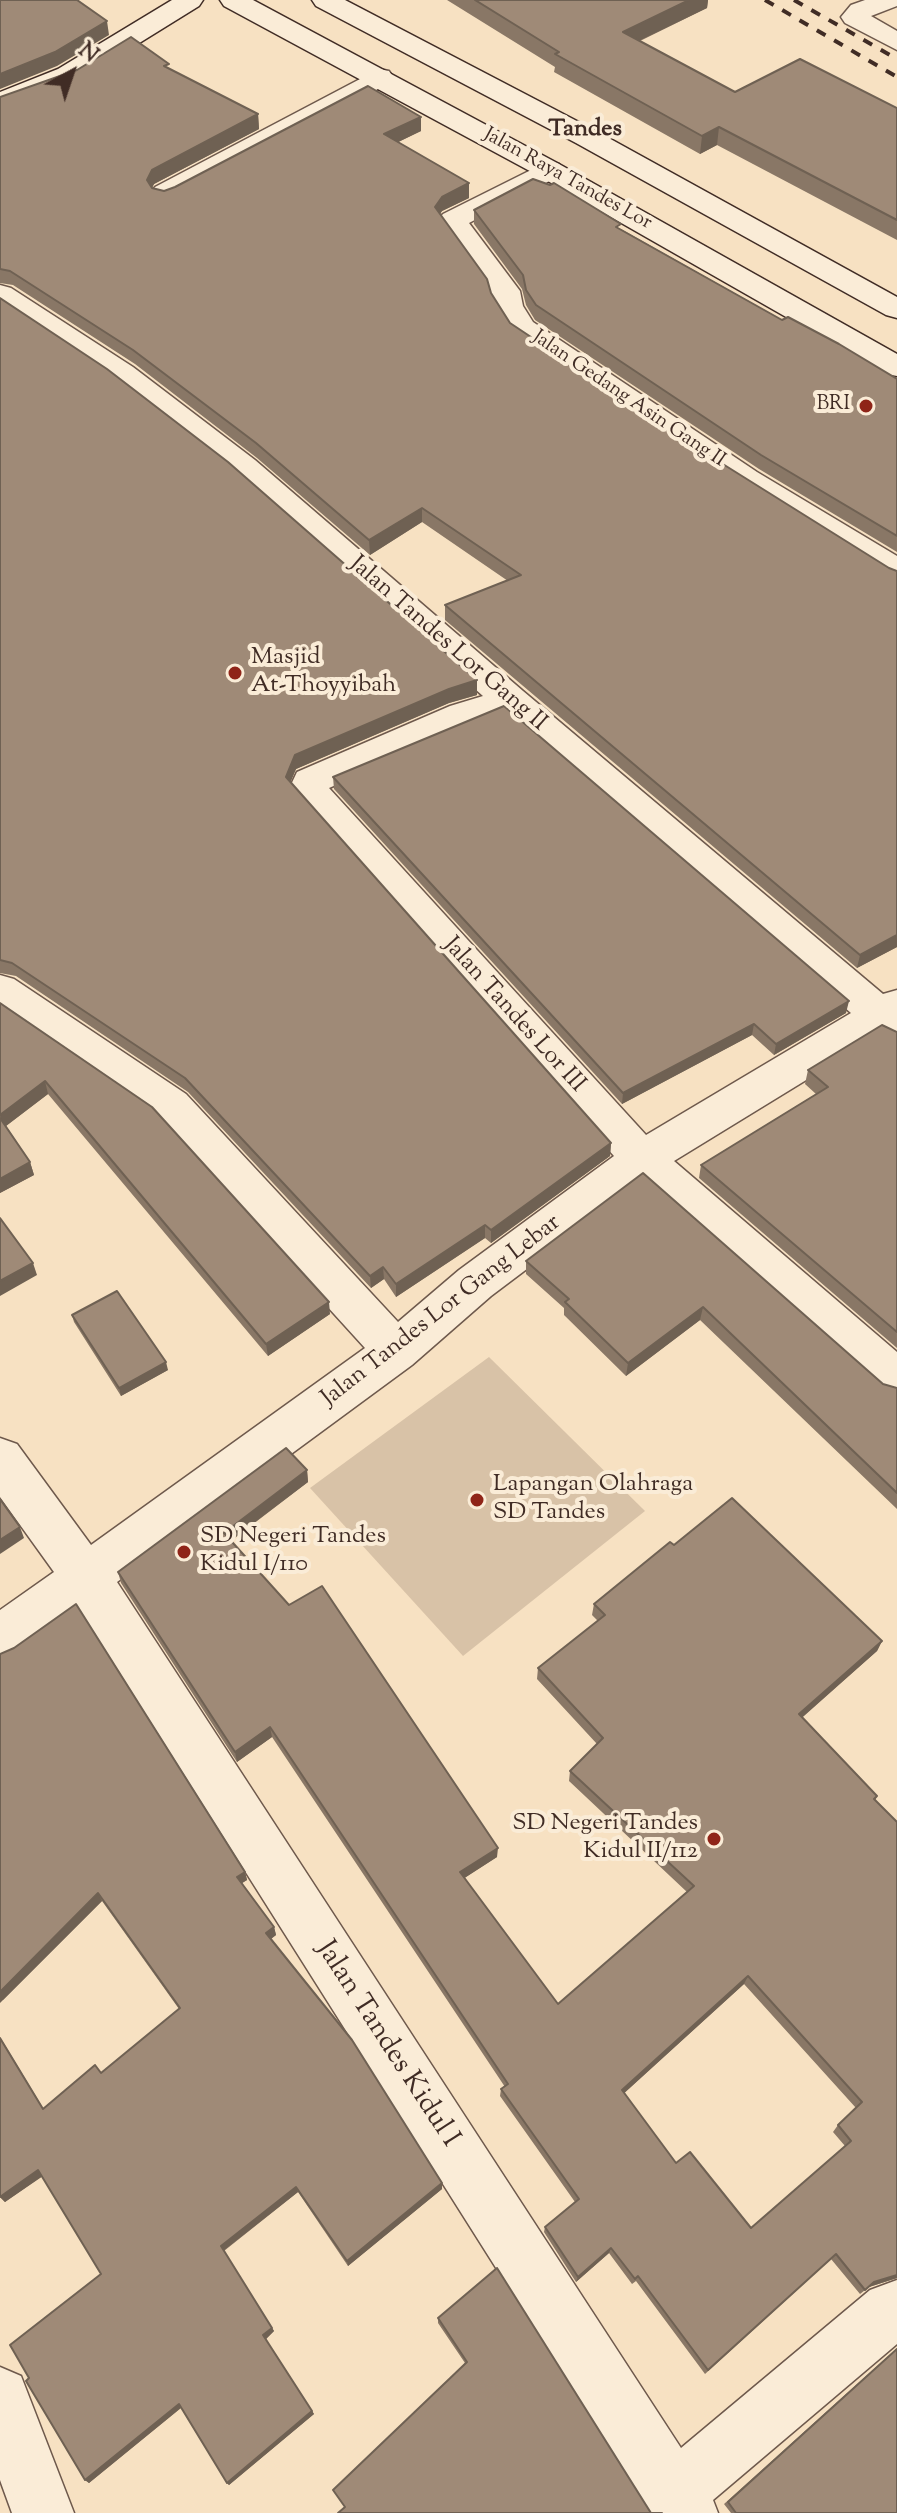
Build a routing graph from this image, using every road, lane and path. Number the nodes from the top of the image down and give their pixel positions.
1 (190, 0) edge
2 (233, 0) edge
3 (325, 0) edge
4 (889, 0) edge
5 (897, 42) edge
6 (370, 81) junction
7 (0, 102) edge
8 (524, 182) junction
9 (165, 193) edge
10 (0, 294) edge
11 (897, 309) edge
12 (897, 367) edge
13 (897, 572) edge
14 (510, 700) junction
15 (0, 990) edge
16 (892, 1016) edge
17 (642, 1159) junction
18 (396, 1351) junction
19 (897, 1380) edge
20 (0, 1459) edge
21 (86, 1577) junction
22 (0, 1639) edge
23 (897, 2309) edge
24 (0, 2397) edge
25 (681, 2503) edge
26 (43, 2513) edge

1 - 7 street
2 - 6 street, Jalan Raya Tandes Lor
3 - 11 street
4 - 5 street
6 - 8 street, Jalan Raya Tandes Lor
6 - 9 street
8 - 12 street, Jalan Raya Tandes Lor
8 - 13 street, Jalan Gedang Asin Gang II
10 - 14 street, Jalan Tandes Lor Gang II
14 - 16 street, Jalan Tandes Lor Gang II
14 - 17 street, Jalan Tandes Lor III
15 - 18 street
16 - 17 street, Jalan Tandes Lor Gang Lebar
17 - 18 street, Jalan Tandes Lor Gang Lebar
17 - 19 street, Jalan Tandes Lor III
18 - 21 street, Jalan Tandes Lor Gang Lebar
20 - 21 street, Jalan Tandes Kidul I
21 - 22 street, Jalan Tandes Lor Gang Lebar
21 - 25 street, Jalan Tandes Kidul I
23 - 25 street
24 - 26 street

